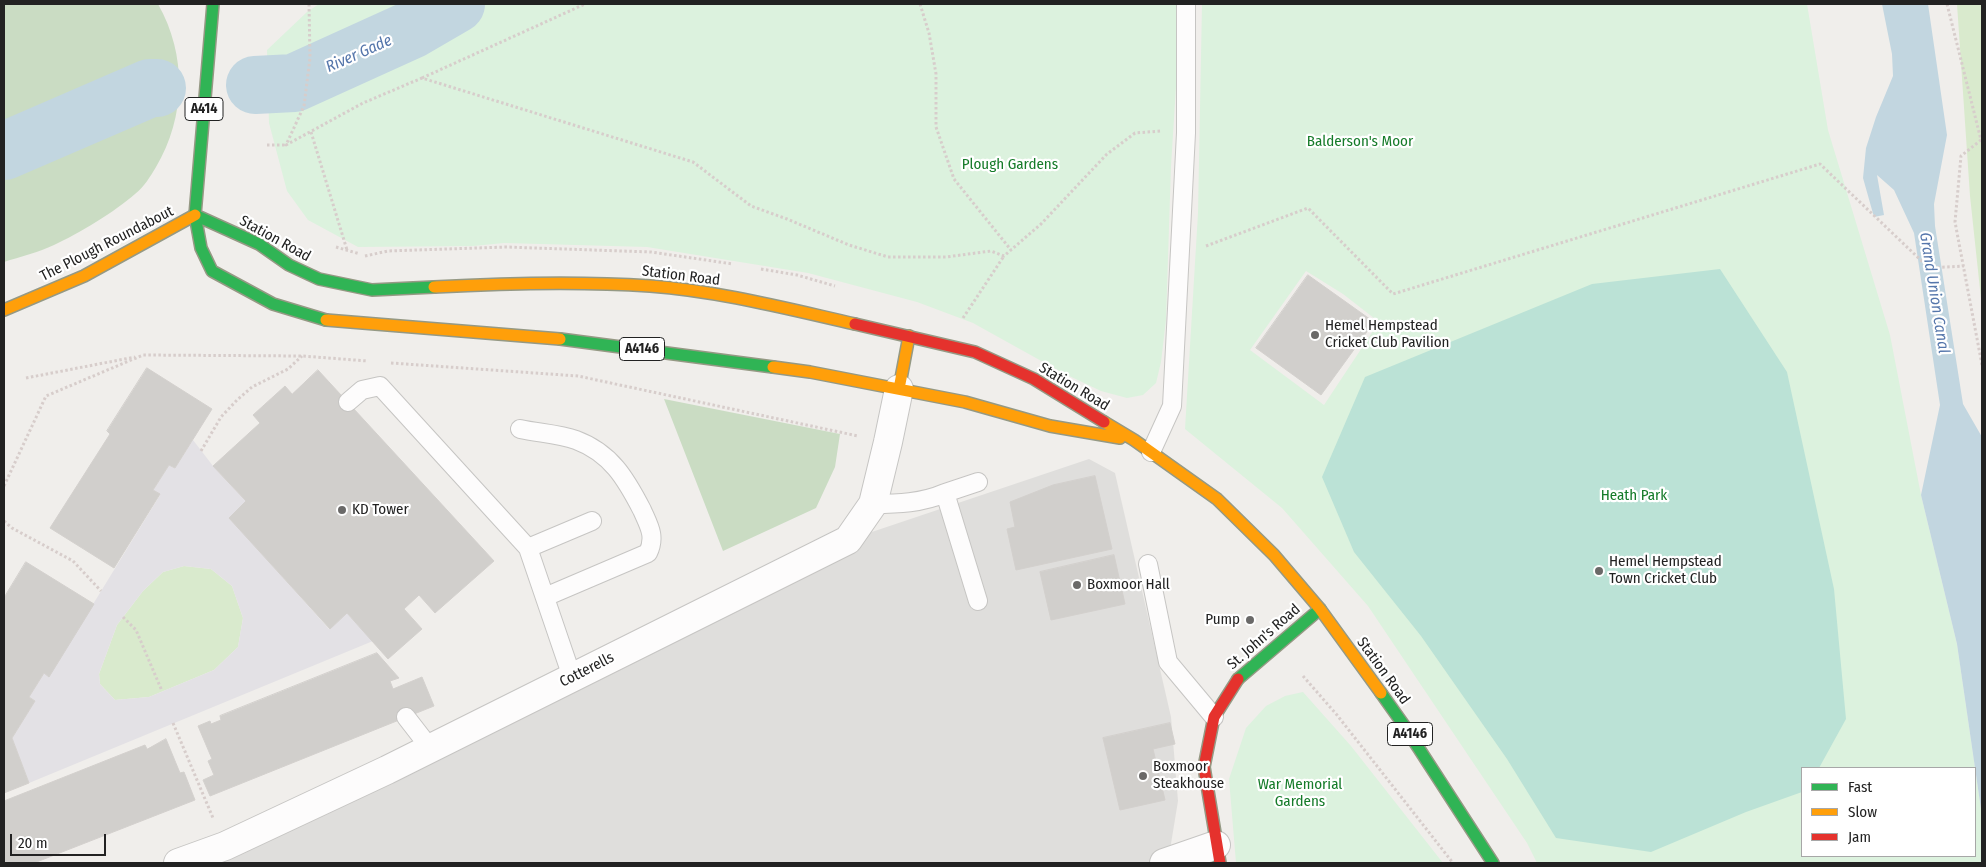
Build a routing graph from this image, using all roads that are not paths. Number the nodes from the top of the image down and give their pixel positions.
1 (213, 4) edge
2 (1186, 4) edge
3 (195, 215) junction
4 (4, 310) edge
5 (909, 336) junction
6 (899, 388) junction
7 (348, 402) dead end
8 (520, 430) dead end
9 (1134, 440) junction
10 (1151, 452) junction
11 (978, 482) dead end
12 (945, 493) junction
13 (873, 504) junction
14 (592, 521) dead end
15 (528, 548) junction
16 (1148, 564) dead end
17 (545, 597) junction
18 (978, 601) dead end
19 (1320, 609) junction
20 (572, 677) junction
21 (406, 717) dead end
22 (1214, 717) junction
23 (430, 748) junction
24 (1218, 854) edge
25 (178, 863) edge
26 (1164, 863) edge
27 (1493, 863) edge

1 - 3 main road, The Plough Roundabout / A414
2 - 10 lane
3 - 4 main road, The Plough Roundabout
3 - 5 main road, Station Road
3 - 6 main road, Station Road / A4146
5 - 6 main road
5 - 9 main road, Station Road
6 - 9 main road, Station Road / A4146
6 - 13 street, Cotterells
7 - 15 lane
8 - 17 lane
9 - 10 main road, Station Road / A4146
10 - 19 main road, Station Road / A4146
11 - 12 lane
12 - 13 lane
12 - 18 lane
13 - 20 street, Cotterells
14 - 15 lane
15 - 17 lane
16 - 22 lane
17 - 20 lane
19 - 22 main road, St. John's Road
19 - 27 main road, Station Road / A4146
20 - 23 street, Cotterells
21 - 23 lane
22 - 24 main road, St. John's Road
23 - 25 street, Cotterells
24 - 26 street

